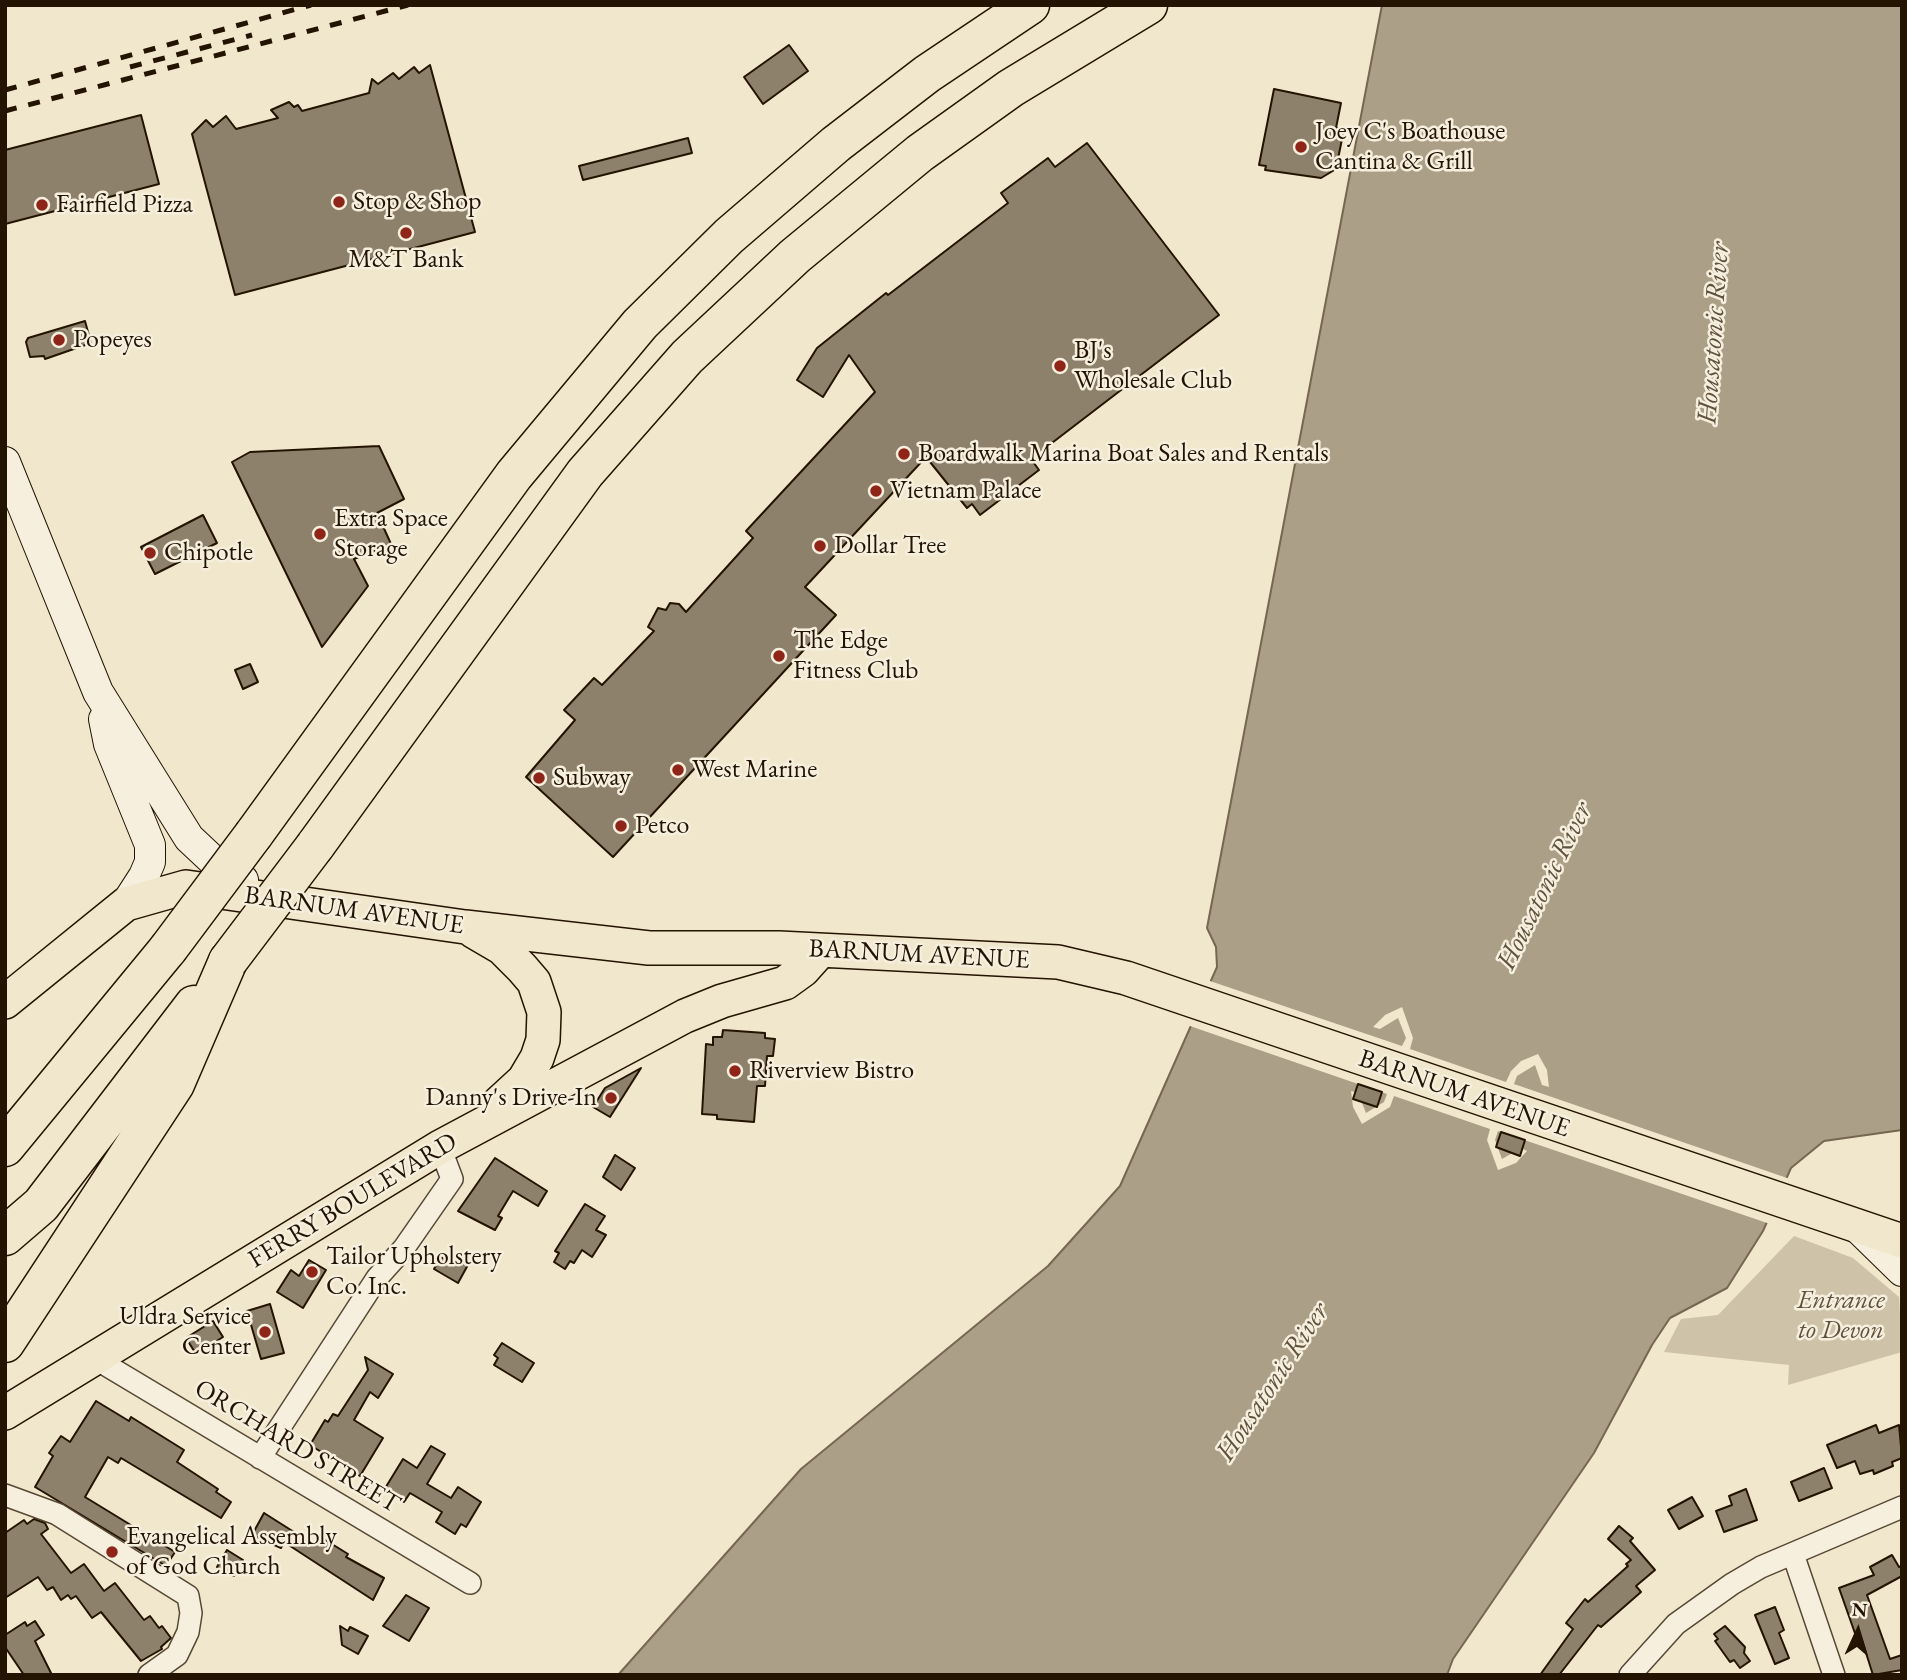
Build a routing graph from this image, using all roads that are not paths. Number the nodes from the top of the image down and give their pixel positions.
1 (1030, 5) edge
2 (1148, 5) edge
3 (5, 462) edge
4 (98, 692) junction
5 (288, 901) junction
6 (126, 904) junction
7 (466, 927) junction
8 (820, 951) junction
9 (228, 961) junction
10 (5, 1002) edge
11 (60, 1084) junction
12 (5, 1128) edge
13 (473, 1130) junction
14 (5, 1147) edge
15 (440, 1147) junction
16 (1844, 1224) junction
17 (5, 1236) edge
18 (1902, 1241) edge
19 (1902, 1271) edge
20 (5, 1343) edge
21 (96, 1359) junction
22 (5, 1413) edge
23 (260, 1458) junction
24 (14, 1497) edge
25 (1902, 1507) edge
26 (5, 1511) edge
27 (1793, 1554) junction
28 (470, 1584) dead end
29 (149, 1675) edge
30 (1630, 1675) edge
31 (1834, 1675) edge

1 - 11 highway, bridge
2 - 9 highway, bridge
3 - 4 main road
4 - 5 main road
4 - 6 main road
5 - 6 main road, BARNUM AVENUE
5 - 7 main road, BARNUM AVENUE
6 - 10 main road, BARNUM AVENUE
7 - 8 main road, BARNUM AVENUE
7 - 13 main road
8 - 13 main road, FERRY BOULEVARD
8 - 16 main road, BARNUM AVENUE
9 - 17 highway
9 - 20 highway
11 - 12 highway
11 - 14 highway
13 - 15 main road, FERRY BOULEVARD
15 - 21 main road, FERRY BOULEVARD
15 - 23 street
16 - 18 main road, BARNUM AVENUE
16 - 19 main road
21 - 22 main road, FERRY BOULEVARD
21 - 23 street, ORCHARD STREET
23 - 28 street, ORCHARD STREET
24 - 26 street
24 - 29 street
25 - 27 street
27 - 30 street
27 - 31 street

